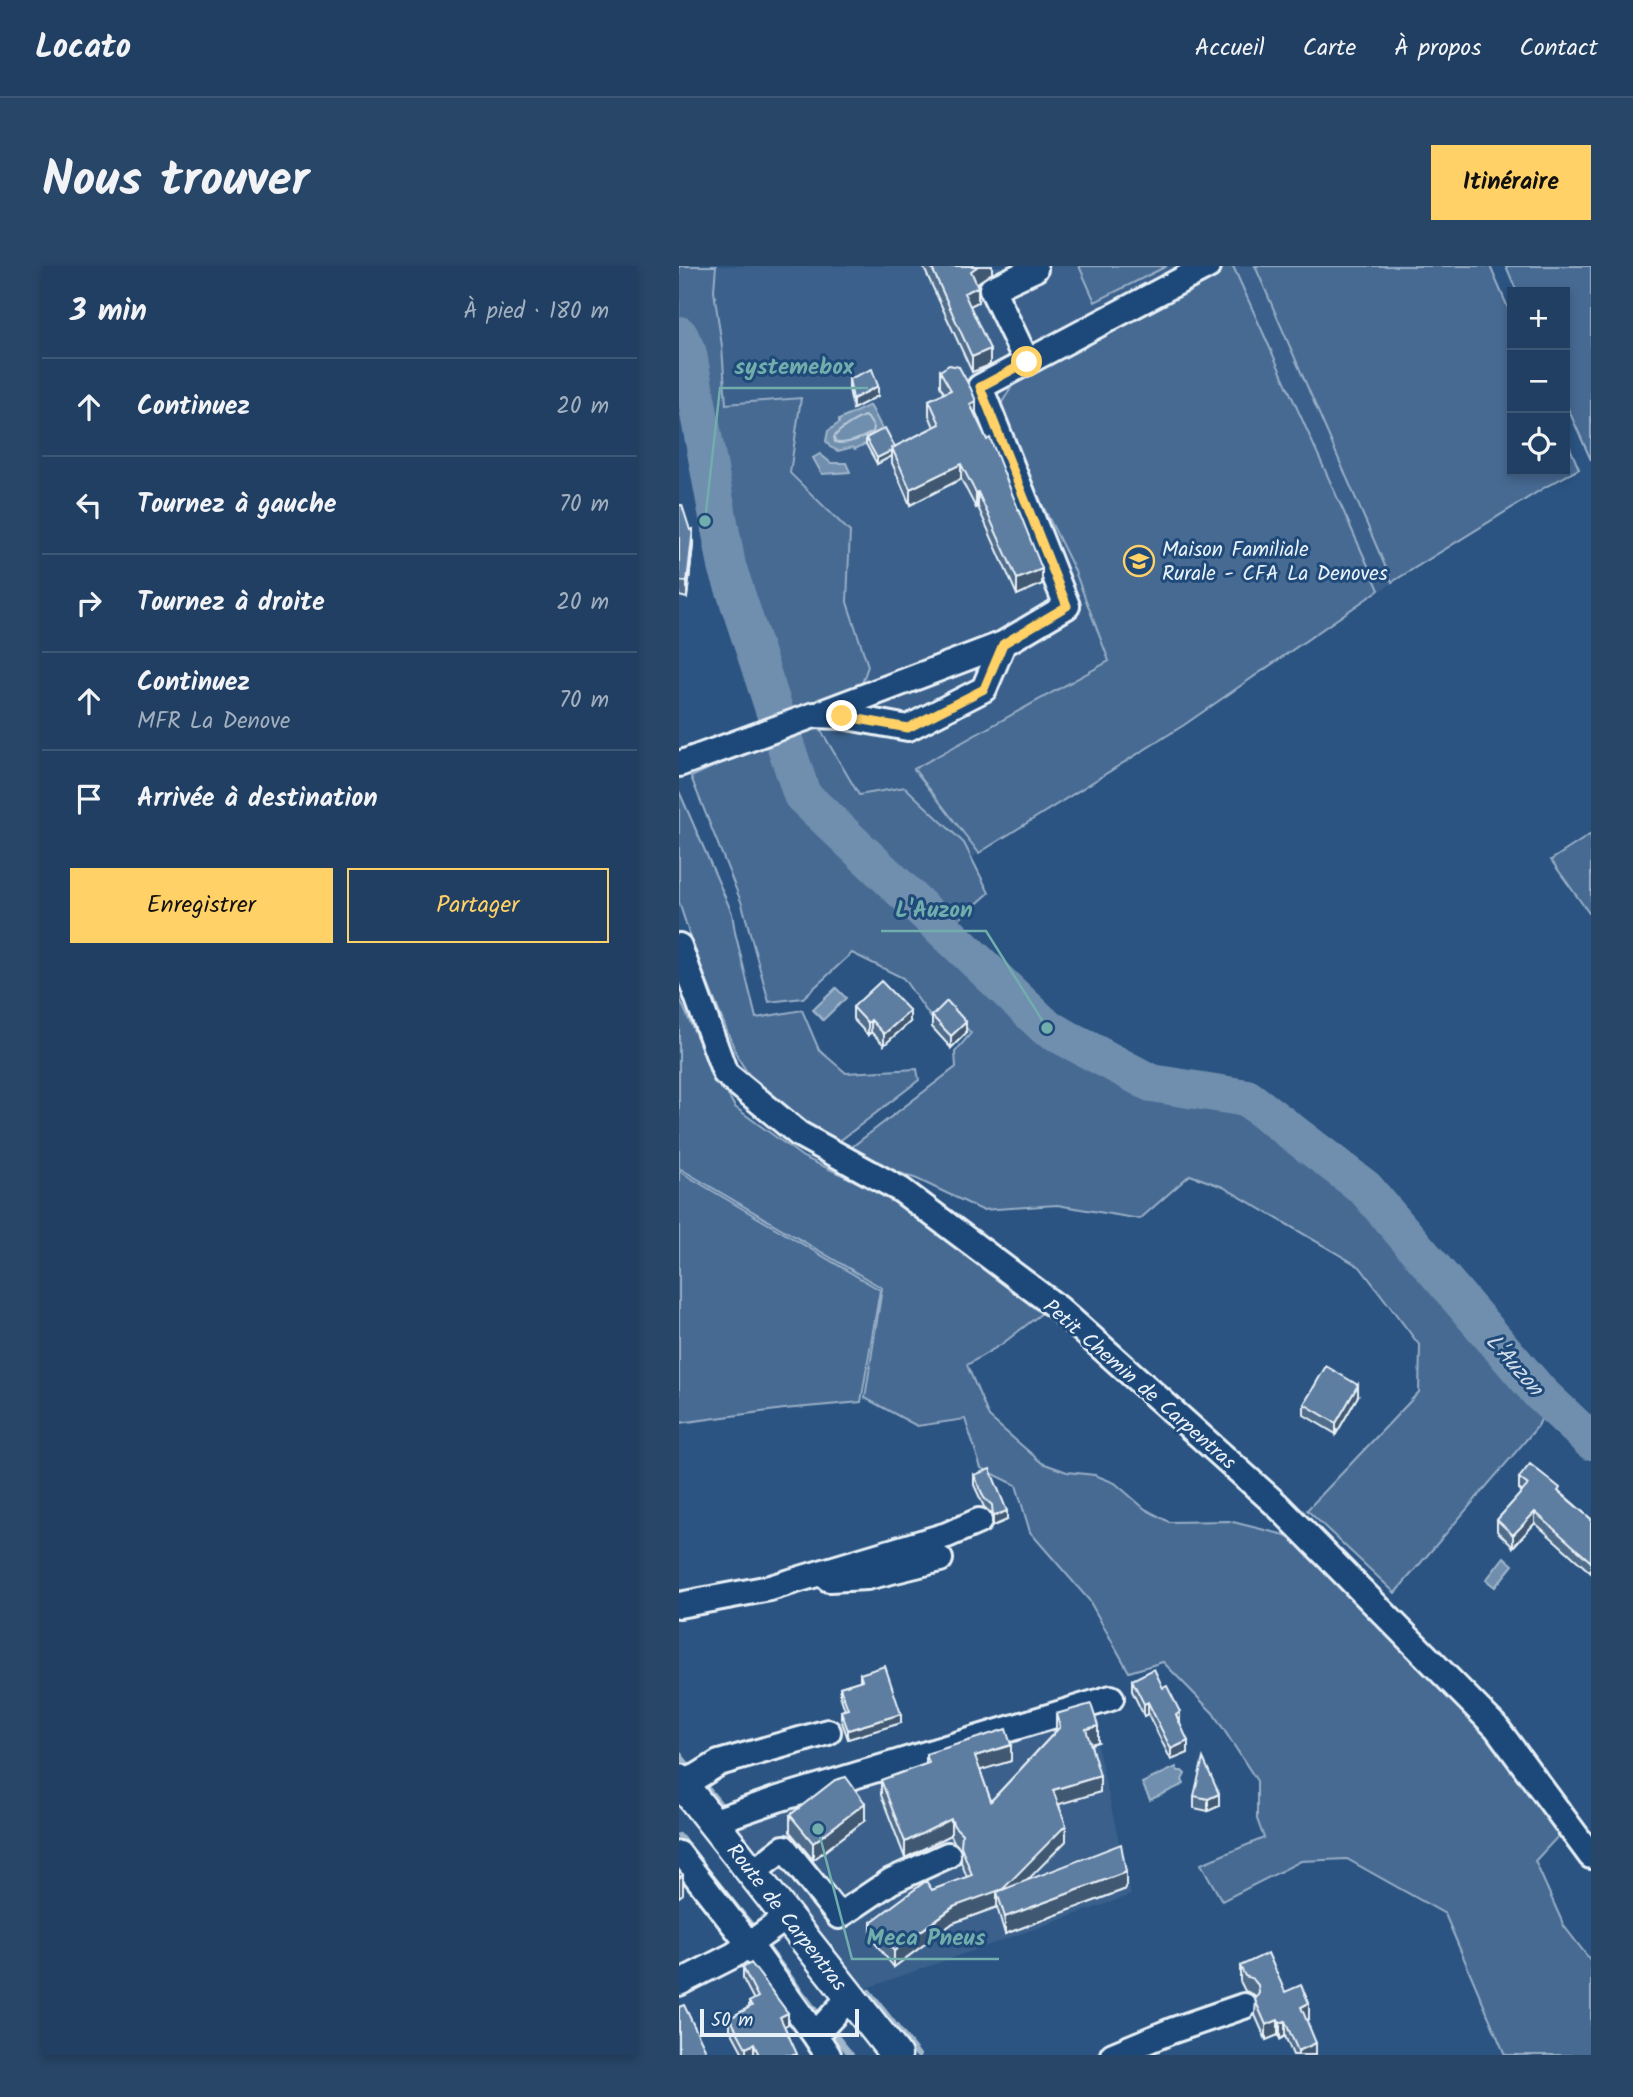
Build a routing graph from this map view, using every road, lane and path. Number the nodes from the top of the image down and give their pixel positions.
1 (1034, 266) edge
2 (1208, 266) edge
3 (1027, 362) junction
4 (1010, 640) junction
5 (814, 715) junction
6 (679, 764) edge
7 (679, 946) edge
8 (979, 1521) dead end
9 (940, 1559) dead end
10 (797, 1579) junction
11 (679, 1605) edge
12 (1111, 1698) dead end
13 (828, 1732) dead end
14 (680, 1781) edge
15 (712, 1822) junction
16 (679, 1854) edge
17 (948, 1854) dead end
18 (1591, 1856) edge
19 (752, 1873) junction
20 (787, 1917) junction
21 (749, 1944) junction
22 (679, 1983) edge
23 (850, 1997) junction
24 (1244, 2006) dead end
25 (822, 2049) edge
26 (896, 2055) edge
27 (1113, 2055) edge

1 - 3 street
2 - 3 street
3 - 4 street
4 - 5 street
4 - 5 street
5 - 6 street
7 - 18 street, Petit Chemin de Carpentras
8 - 10 street
9 - 10 street
10 - 11 street
12 - 15 street
13 - 14 street
14 - 15 main road, Route de Carpentras
15 - 19 main road, Route de Carpentras
16 - 21 street
17 - 19 street
19 - 20 main road, Route de Carpentras
20 - 21 street
20 - 23 main road, Route de Carpentras
21 - 22 street
21 - 25 street
23 - 25 street
23 - 26 main road, Route de Carpentras
24 - 27 street

